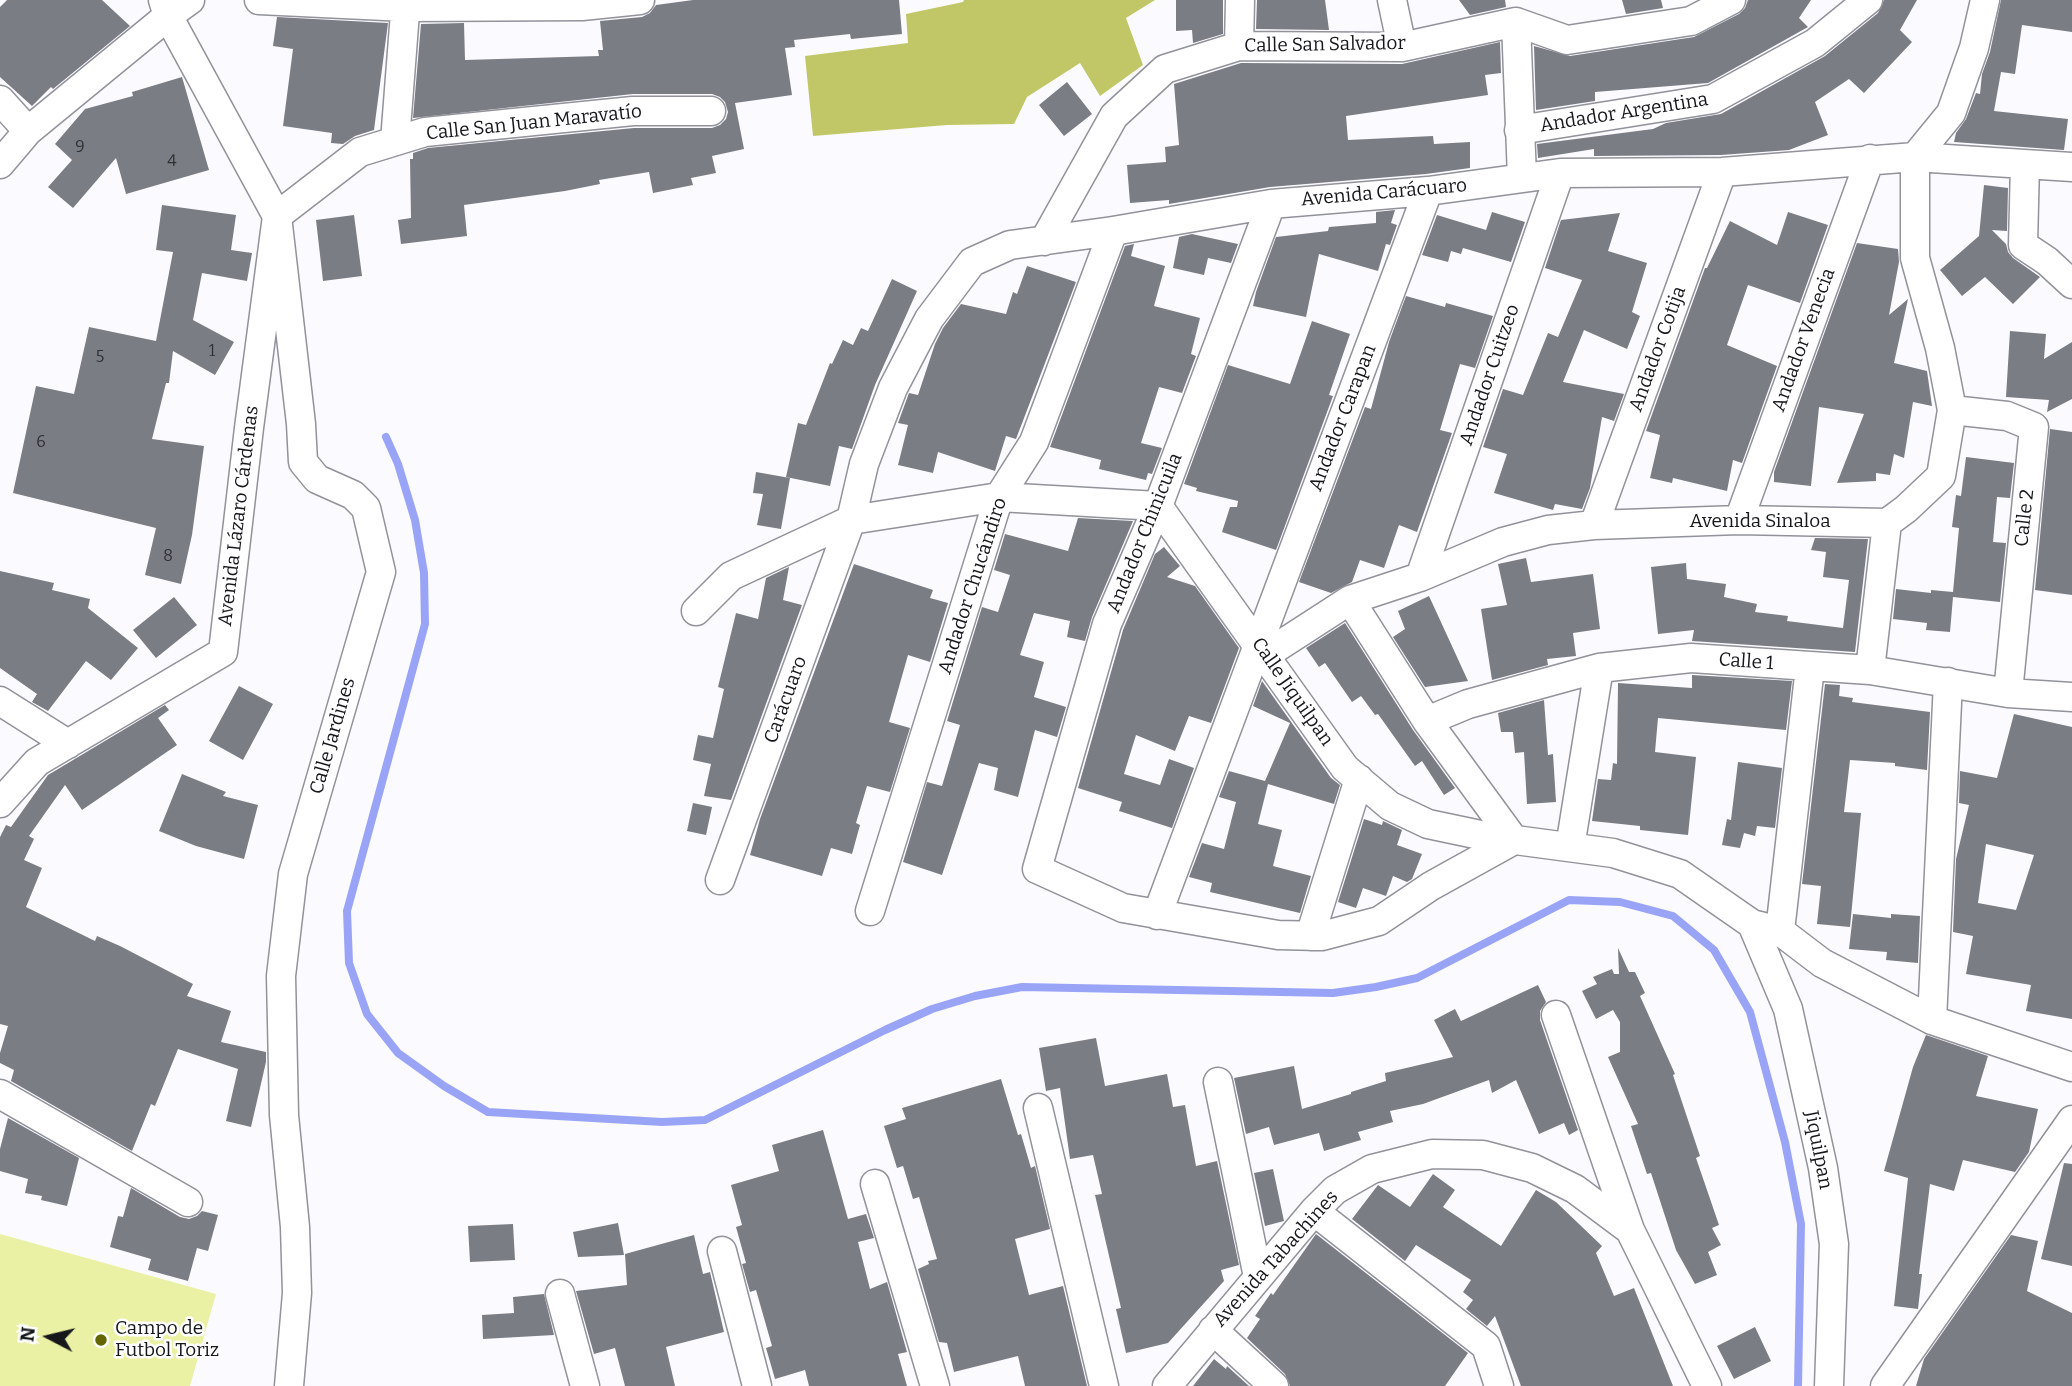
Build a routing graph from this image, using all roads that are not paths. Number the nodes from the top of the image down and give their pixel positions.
1 (259, 0) edge
2 (640, 0) edge
3 (1240, 0) edge
4 (1392, 0) edge
5 (1731, 0) edge
6 (1868, 0) edge
7 (1985, 0) edge
8 (406, 4) edge
9 (174, 5) edge
10 (1517, 22) junction
11 (1239, 46) junction
12 (1402, 47) junction
13 (0, 100) edge
14 (711, 111) dead end
15 (1518, 130) junction
16 (28, 131) junction
17 (395, 141) junction
18 (1914, 157) junction
19 (1870, 159) junction
20 (0, 164) edge
21 (2025, 164) junction
22 (2072, 167) edge
23 (1722, 172) junction
24 (1560, 173) junction
25 (1522, 178) junction
26 (1428, 191) junction
27 (1271, 204) junction
28 (277, 216) junction
29 (1113, 231) junction
30 (1044, 241) junction
31 (2072, 284) edge
32 (1952, 410) junction
33 (999, 497) junction
34 (1158, 506) junction
35 (851, 520) junction
36 (1739, 520) junction
37 (1887, 523) junction
38 (1594, 525) junction
39 (1419, 577) junction
40 (1350, 600) junction
41 (696, 611) dead end
42 (1261, 650) junction
43 (1810, 667) junction
44 (1599, 668) junction
45 (1870, 670) junction
46 (1948, 682) junction
47 (2008, 692) junction
48 (2072, 697) edge
49 (0, 701) edge
50 (1427, 721) junction
51 (68, 744) junction
52 (1359, 779) junction
53 (0, 803) edge
54 (1514, 840) junction
55 (1570, 848) junction
56 (720, 880) dead end
57 (870, 911) dead end
58 (1157, 915) junction
59 (1752, 924) junction
60 (1780, 931) junction
61 (1310, 936) junction
62 (1556, 1015) dead end
63 (1932, 1020) junction
64 (2072, 1067) edge
65 (1218, 1082) dead end
66 (0, 1094) edge
67 (1038, 1108) dead end
68 (2072, 1119) edge
69 (875, 1184) dead end
70 (188, 1202) dead end
71 (1314, 1211) junction
72 (1630, 1230) junction
73 (722, 1251) dead end
74 (1258, 1277) junction
75 (560, 1294) dead end
76 (1213, 1330) junction
77 (289, 1386) edge
78 (585, 1386) edge
79 (757, 1386) edge
80 (935, 1386) edge
81 (1104, 1386) edge
82 (1167, 1386) edge
83 (1274, 1386) edge
84 (1499, 1386) edge
85 (1707, 1386) edge
86 (1829, 1386) edge
87 (1885, 1386) edge

1 - 8 street
2 - 8 street
3 - 11 street
4 - 12 street
5 - 10 street
6 - 15 street, Andador Argentina
7 - 18 street
8 - 17 street
9 - 16 street
9 - 28 street
10 - 12 street, Calle San Salvador
10 - 15 street
11 - 12 street, Calle San Salvador
11 - 30 street, Calle San Salvador
13 - 16 street
14 - 17 street, Calle San Juan Maravatío
15 - 25 street
16 - 20 street
17 - 28 street, Calle San Juan Maravatío
18 - 19 street, Avenida Carácuaro
18 - 21 street, Avenida Carácuaro
18 - 32 street
19 - 23 street, Avenida Carácuaro
19 - 36 street, Andador Venecia
21 - 22 street, Avenida Carácuaro
21 - 31 street
23 - 24 street, Avenida Carácuaro
23 - 38 street, Andador Cotija
24 - 25 street, Avenida Carácuaro
24 - 39 street, Andador Cuitzeo
25 - 26 street, Avenida Carácuaro
26 - 27 street, Avenida Carácuaro
26 - 42 street, Andador Carapan
27 - 29 street, Avenida Carácuaro
27 - 34 street, Andador Chinicuila
28 - 51 street, Avenida Lázaro Cárdenas
28 - 77 street, Calle Jardines
29 - 30 street, Avenida Carácuaro
29 - 33 street, Andador Chucándiro
30 - 35 street, Avenida Carácuaro
32 - 37 street
32 - 47 street, Calle 2
33 - 34 street
33 - 35 street
33 - 57 street, Andador Chucándiro
34 - 42 street, Calle Jiquilpan
34 - 58 street, Andador Chinicuila
35 - 41 street
35 - 56 street, Carácuaro
36 - 37 street, Avenida Sinaloa
36 - 38 street, Avenida Sinaloa
37 - 45 street
38 - 39 street, Avenida Sinaloa
39 - 40 street, Avenida Sinaloa
40 - 42 street, Avenida Sinaloa
40 - 50 street
42 - 52 street, Calle Jiquilpan
42 - 58 street, Andador Carapan
43 - 44 street, Calle 1
43 - 45 street, Calle 1
43 - 60 street
44 - 50 street, Calle 1
44 - 55 street
45 - 46 street, Calle 1
46 - 47 street, Calle 1
46 - 63 street
47 - 48 street, Calle 1
49 - 51 street
50 - 54 street
51 - 53 street, Avenida Lázaro Cárdenas
52 - 54 street, Calle Jiquilpan
52 - 61 street
54 - 55 street, Calle Jiquilpan
54 - 61 street
55 - 59 street, Calle Jiquilpan
58 - 61 street
59 - 60 street
59 - 86 street, Jiquilpan
60 - 63 street
62 - 72 street
63 - 64 street
65 - 74 street
66 - 70 street
67 - 81 street
68 - 87 street
69 - 80 street
71 - 72 street, Avenida Tabachines
71 - 74 street, Avenida Tabachines
71 - 84 street
72 - 85 street, Avenida Tabachines
73 - 79 street
74 - 76 street, Avenida Tabachines
75 - 78 street
76 - 82 street, Avenida Tabachines
76 - 83 street

